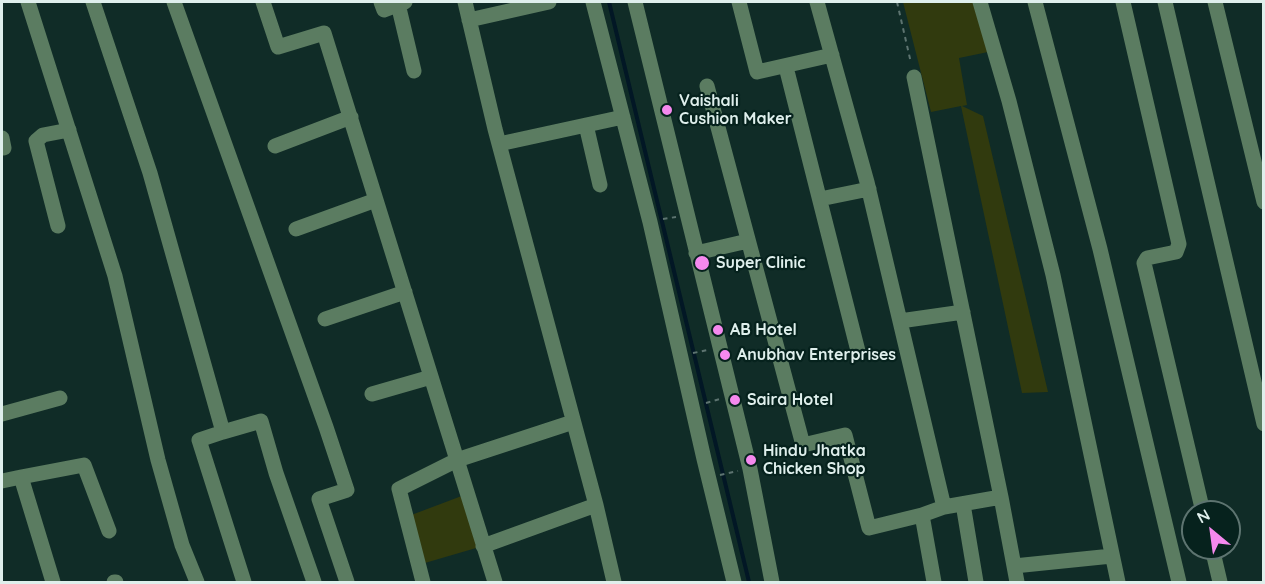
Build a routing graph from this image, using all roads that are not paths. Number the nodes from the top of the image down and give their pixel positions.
1 (28, 2) edge
2 (93, 2) edge
3 (174, 2) edge
4 (263, 2) edge
5 (381, 2) edge
6 (465, 2) edge
7 (549, 2) edge
8 (593, 2) edge
9 (635, 2) edge
10 (738, 2) edge
11 (818, 2) edge
12 (980, 2) edge
13 (1035, 2) edge
14 (1123, 2) edge
15 (1165, 2) edge
16 (1215, 2) edge
17 (401, 3) edge
18 (469, 20) junction
19 (832, 55) junction
20 (786, 67) junction
21 (414, 71) dead end
22 (914, 76) road end
23 (707, 86) dead end
24 (351, 117) junction
25 (623, 117) junction
26 (586, 125) junction
27 (69, 130) junction
28 (499, 144) junction
29 (275, 146) dead end
30 (600, 185) dead end
31 (869, 189) junction
32 (820, 199) junction
33 (376, 200) junction
34 (1263, 202) edge
35 (58, 226) dead end
36 (296, 229) dead end
37 (748, 241) junction
38 (696, 253) junction
39 (405, 292) junction
40 (963, 312) junction
41 (325, 319) dead end
42 (900, 321) junction
43 (858, 351) dead end
44 (431, 377) junction
45 (372, 394) dead end
46 (60, 398) dead end
47 (2, 414) edge
48 (573, 422) junction
49 (1263, 424) edge
50 (223, 432) junction
51 (457, 460) junction
52 (21, 477) junction
53 (2, 481) edge
54 (1001, 497) junction
55 (1200, 500) edge
56 (963, 504) junction
57 (596, 506) junction
58 (944, 507) junction
59 (922, 515) junction
60 (108, 531) dead end
61 (483, 546) junction
62 (1112, 556) junction
63 (1215, 560) edge
64 (1014, 566) junction
65 (52, 582) edge
66 (197, 582) edge
67 (244, 582) edge
68 (314, 582) edge
69 (347, 582) edge
70 (423, 582) edge
71 (495, 582) edge
72 (614, 582) edge
73 (734, 582) edge
74 (772, 582) edge
75 (934, 582) edge
76 (976, 582) edge
77 (1017, 582) edge
78 (1118, 582) edge
79 (1179, 582) edge
80 (1220, 582) edge

1 - 27 street
2 - 50 street
3 - 69 street
4 - 24 street
5 - 17 street
6 - 18 street
7 - 18 street
8 - 25 street
9 - 38 street
10 - 20 street
11 - 19 street
12 - 62 street
13 - 79 street
14 - 55 street
15 - 49 street
16 - 34 street
17 - 21 street
18 - 28 street
19 - 20 street
19 - 31 street
20 - 32 street
22 - 40 street
23 - 37 street
24 - 29 street
24 - 33 street
25 - 26 street
25 - 73 street
26 - 28 street
26 - 30 street
27 - 35 street
27 - 66 street
28 - 48 street
31 - 32 street
31 - 42 street
32 - 43 street
33 - 36 street
33 - 39 street
37 - 38 street
37 - 59 street
38 - 74 street
39 - 41 street
39 - 44 street
40 - 42 street
40 - 54 street
42 - 58 street
44 - 45 street
44 - 51 street
46 - 47 street
48 - 51 street
48 - 57 street
50 - 67 street
50 - 68 street
51 - 61 street
51 - 70 street
52 - 53 street
52 - 60 street
52 - 65 street
54 - 56 street
54 - 64 street
56 - 58 street
56 - 76 street
57 - 61 street
57 - 72 street
58 - 59 street
59 - 75 street
61 - 71 street
62 - 64 street
62 - 78 street
63 - 80 street
64 - 77 street

